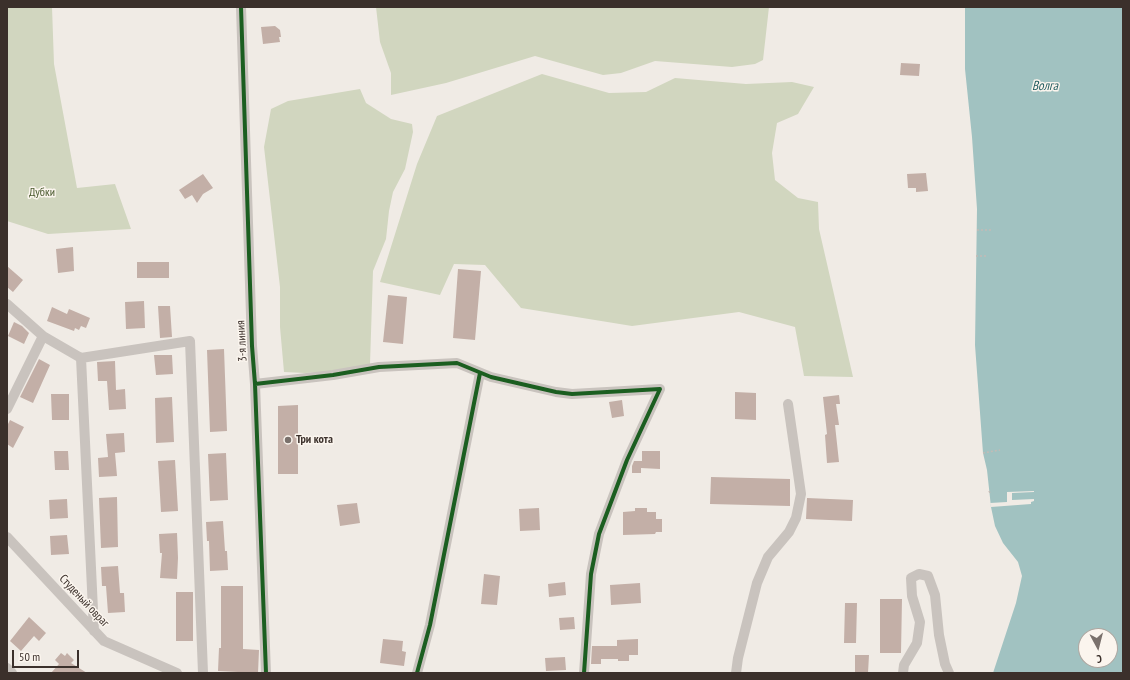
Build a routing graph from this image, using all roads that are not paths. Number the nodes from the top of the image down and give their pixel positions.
1 (241, 7) edge
2 (7, 304) edge
3 (43, 336) junction
4 (81, 358) junction
5 (480, 372) junction
6 (255, 384) junction
7 (788, 404) dead end
8 (7, 409) edge
9 (7, 537) edge
10 (94, 632) junction
11 (7, 668) edge
12 (12, 673) edge
13 (177, 673) edge
14 (203, 673) edge
15 (266, 673) edge
16 (417, 673) edge
17 (584, 673) edge
18 (736, 673) edge
19 (903, 673) edge
20 (949, 673) edge

1 - 6 street, 3-я линия
2 - 3 street
3 - 4 street
3 - 8 street
4 - 10 street
4 - 14 street
5 - 6 street
5 - 16 street
5 - 17 street
6 - 15 street, 3-я линия
7 - 18 street
9 - 10 street, Студеный овраг
10 - 13 street, Студеный овраг
11 - 12 street
19 - 20 street

